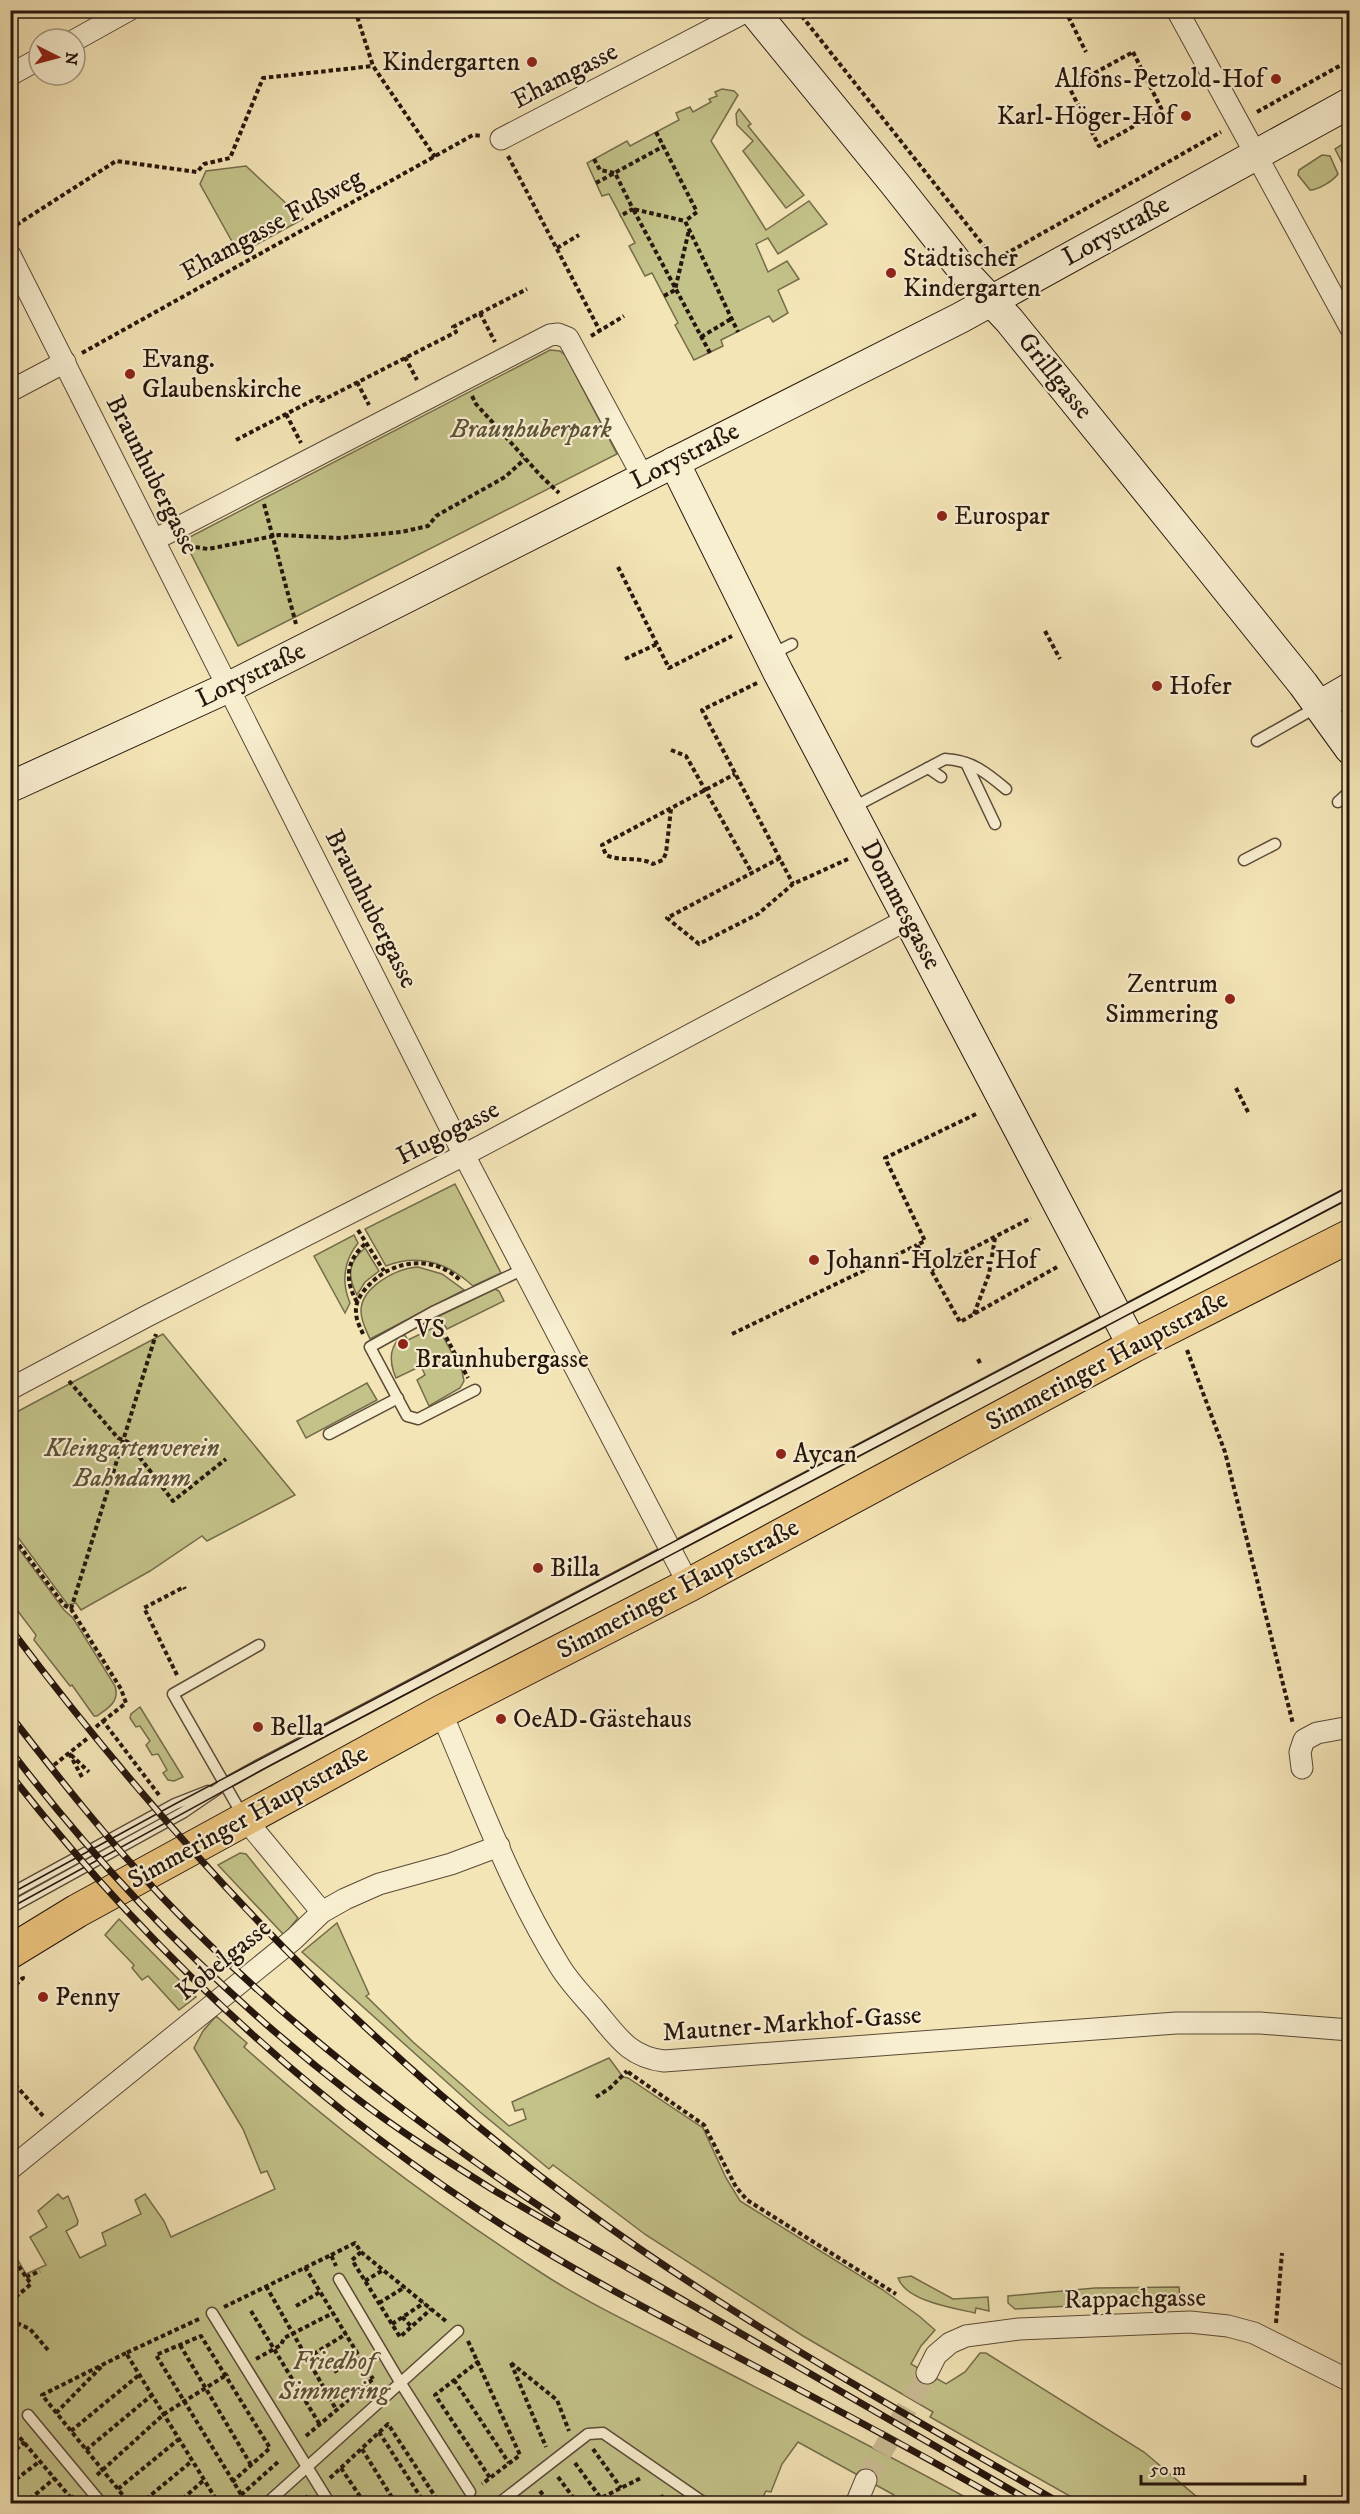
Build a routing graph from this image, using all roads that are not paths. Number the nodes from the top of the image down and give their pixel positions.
1 (129, 10) edge
2 (751, 10) edge
3 (1177, 10) edge
4 (87, 33) edge
5 (27, 66) edge
6 (10, 75) edge
7 (1350, 103) edge
8 (501, 139) road end
9 (1254, 155) junction
10 (10, 255) edge
11 (992, 300) junction
12 (1350, 327) edge
13 (65, 362) junction
14 (10, 391) edge
15 (674, 462) junction
16 (643, 477) junction
17 (154, 540) junction
18 (229, 687) junction
19 (1350, 687) edge
20 (1319, 706) junction
21 (1257, 741) dead end
22 (1350, 749) edge
23 (966, 763) junction
24 (928, 768) junction
25 (940, 777) dead end
26 (10, 787) edge
27 (1006, 789) dead end
28 (1350, 791) edge
29 (1338, 802) dead end
30 (850, 809) junction
31 (995, 824) dead end
32 (1275, 844) dead end
33 (1244, 860) dead end
34 (908, 919) junction
35 (464, 1155) junction
36 (1350, 1192) edge
37 (1350, 1236) edge
38 (524, 1269) junction
39 (1116, 1315) junction
40 (1133, 1346) junction
41 (10, 1389) edge
42 (475, 1390) road end
43 (398, 1398) junction
44 (329, 1434) dead end
45 (670, 1549) junction
46 (689, 1585) junction
47 (259, 1645) dead end
48 (441, 1712) junction
49 (1350, 1727) edge
50 (1301, 1760) road end
51 (225, 1784) junction
52 (245, 1819) junction
53 (499, 1846) junction
54 (10, 1894) edge
55 (10, 1908) edge
56 (322, 1912) junction
57 (17, 1965) edge
58 (1350, 2030) edge
59 (10, 2169) edge
60 (339, 2279) dead end
61 (212, 2313) dead end
62 (458, 2331) road end
63 (927, 2373) tunnel mouth
64 (1350, 2381) edge
65 (400, 2382) junction
66 (28, 2415) dead end
67 (307, 2468) junction
68 (866, 2480) tunnel mouth
69 (470, 2492) road end
70 (102, 2504) edge
71 (266, 2504) edge
72 (330, 2504) edge
73 (498, 2504) edge
74 (706, 2504) edge
75 (856, 2504) edge

1 - 4 street
2 - 8 street, Ehamgasse
2 - 11 street, Grillgasse
3 - 9 street
5 - 6 street
7 - 9 street, Lorystraße
9 - 11 street, Lorystraße
9 - 12 street
10 - 13 street, Braunhubergasse
11 - 15 street, Lorystraße
11 - 20 street, Grillgasse
13 - 14 street
13 - 17 street, Braunhubergasse
15 - 16 street, Lorystraße
15 - 30 street, Dommesgasse
16 - 17 street
16 - 18 street, Lorystraße
17 - 18 street, Braunhubergasse
18 - 26 street, Lorystraße
18 - 35 street, Braunhubergasse
19 - 20 street
20 - 21 lane
20 - 22 street, Grillgasse
23 - 24 lane
23 - 27 lane
23 - 31 lane
24 - 25 lane
24 - 30 lane
28 - 29 lane
30 - 34 street, Dommesgasse
32 - 33 lane
34 - 35 street, Hugogasse
34 - 39 street, Dommesgasse
35 - 38 street, Braunhubergasse
35 - 41 street, Hugogasse
36 - 39 lane
37 - 40 main road, Simmeringer Hauptstraße
38 - 43 lane
38 - 45 street, Braunhubergasse
39 - 40 street, Dommesgasse
39 - 45 lane
40 - 46 main road, Simmeringer Hauptstraße
42 - 43 lane
43 - 44 lane
45 - 46 street, Braunhubergasse
45 - 51 lane
46 - 48 main road, Simmeringer Hauptstraße
47 - 51 lane
48 - 52 main road, Simmeringer Hauptstraße
48 - 53 street, Mautner-Markhof-Gasse
49 - 50 street
51 - 52 lane
51 - 54 lane, Simmeringer Hauptstraße
51 - 55 lane, Simmeringer Hauptstraße
52 - 56 street
52 - 57 main road, Simmeringer Hauptstraße
53 - 56 street, Kobelgasse
53 - 58 street, Mautner-Markhof-Gasse
56 - 59 street, Kobelgasse
60 - 65 lane
61 - 67 lane
62 - 65 lane
63 - 64 street, Rappachgasse
65 - 67 lane
65 - 69 lane
66 - 70 lane
67 - 71 lane
67 - 72 lane
68 - 75 street
73 - 74 lane

